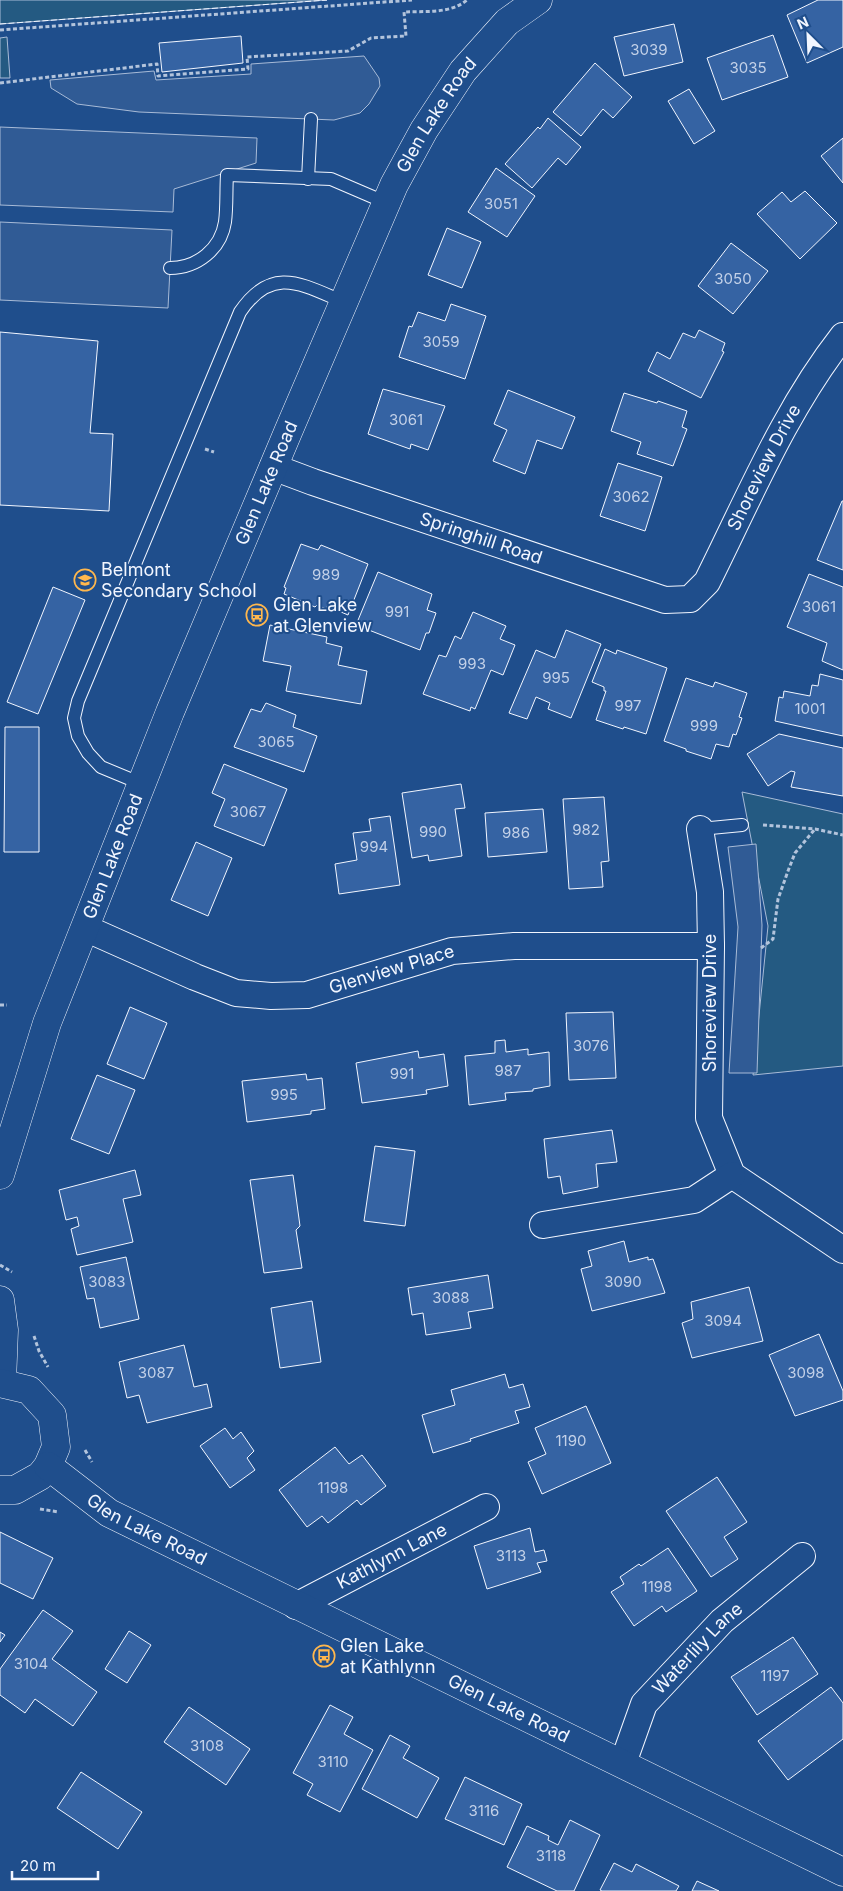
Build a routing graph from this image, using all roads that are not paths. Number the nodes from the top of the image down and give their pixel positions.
1 (538, 0) edge
2 (311, 119) dead end
3 (308, 179) junction
4 (387, 203) junction
5 (170, 268) dead end
6 (344, 302) junction
7 (843, 336) edge
8 (273, 467) junction
9 (690, 599) joint
10 (142, 784) junction
11 (742, 824) road end
12 (700, 828) joint
13 (85, 928) junction
14 (711, 946) junction
15 (0, 1175) edge
16 (732, 1175) junction
17 (543, 1225) dead end
18 (843, 1250) edge
19 (0, 1300) edge
20 (1, 1383) edge
21 (48, 1466) junction
22 (0, 1490) edge
23 (486, 1507) dead end
24 (802, 1556) dead end
25 (296, 1606) junction
26 (623, 1763) junction
27 (843, 1872) edge

1 - 4 street, Glen Lake Road
2 - 3 lane
3 - 4 lane
3 - 5 lane
4 - 6 street, Glen Lake Road
6 - 8 street, Glen Lake Road
6 - 10 lane
7 - 9 street, Shoreview Drive
8 - 9 street, Springhill Road
8 - 10 street, Glen Lake Road
10 - 13 street, Glen Lake Road
11 - 12 lane
12 - 14 street, Shoreview Drive
13 - 14 street, Glenview Place
13 - 15 street, Glen Lake Road
14 - 16 street, Shoreview Drive
16 - 17 street
16 - 18 street
19 - 20 street
20 - 21 street
21 - 22 street
21 - 25 street, Glen Lake Road
23 - 25 street, Kathlynn Lane
24 - 26 street, Waterlily Lane
25 - 26 street, Glen Lake Road
26 - 27 street, Glen Lake Road

